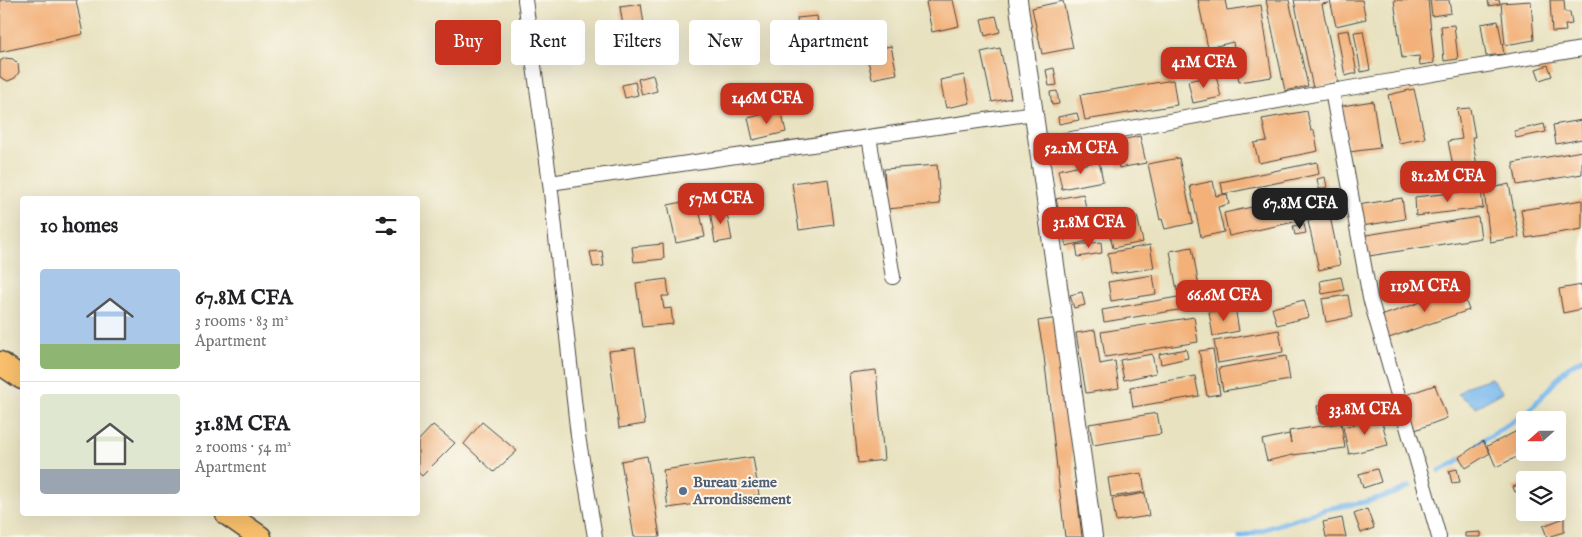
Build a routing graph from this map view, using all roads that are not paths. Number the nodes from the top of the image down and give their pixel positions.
1 (524, 0) edge
2 (1018, 0) edge
3 (1582, 49) edge
4 (1332, 91) junction
5 (1034, 113) junction
6 (869, 137) junction
7 (1039, 145) junction
8 (550, 183) junction
9 (893, 277) dead end
10 (0, 363) edge
11 (20, 377) edge
12 (230, 516) edge
13 (260, 537) edge
14 (594, 537) edge
15 (1093, 537) edge
16 (1440, 537) edge

1 - 8 street
2 - 5 street
3 - 4 street
4 - 7 street
4 - 16 street
5 - 6 street
5 - 7 street
6 - 8 street
6 - 9 street
7 - 15 street
8 - 14 street
10 - 11 main road
12 - 13 main road

